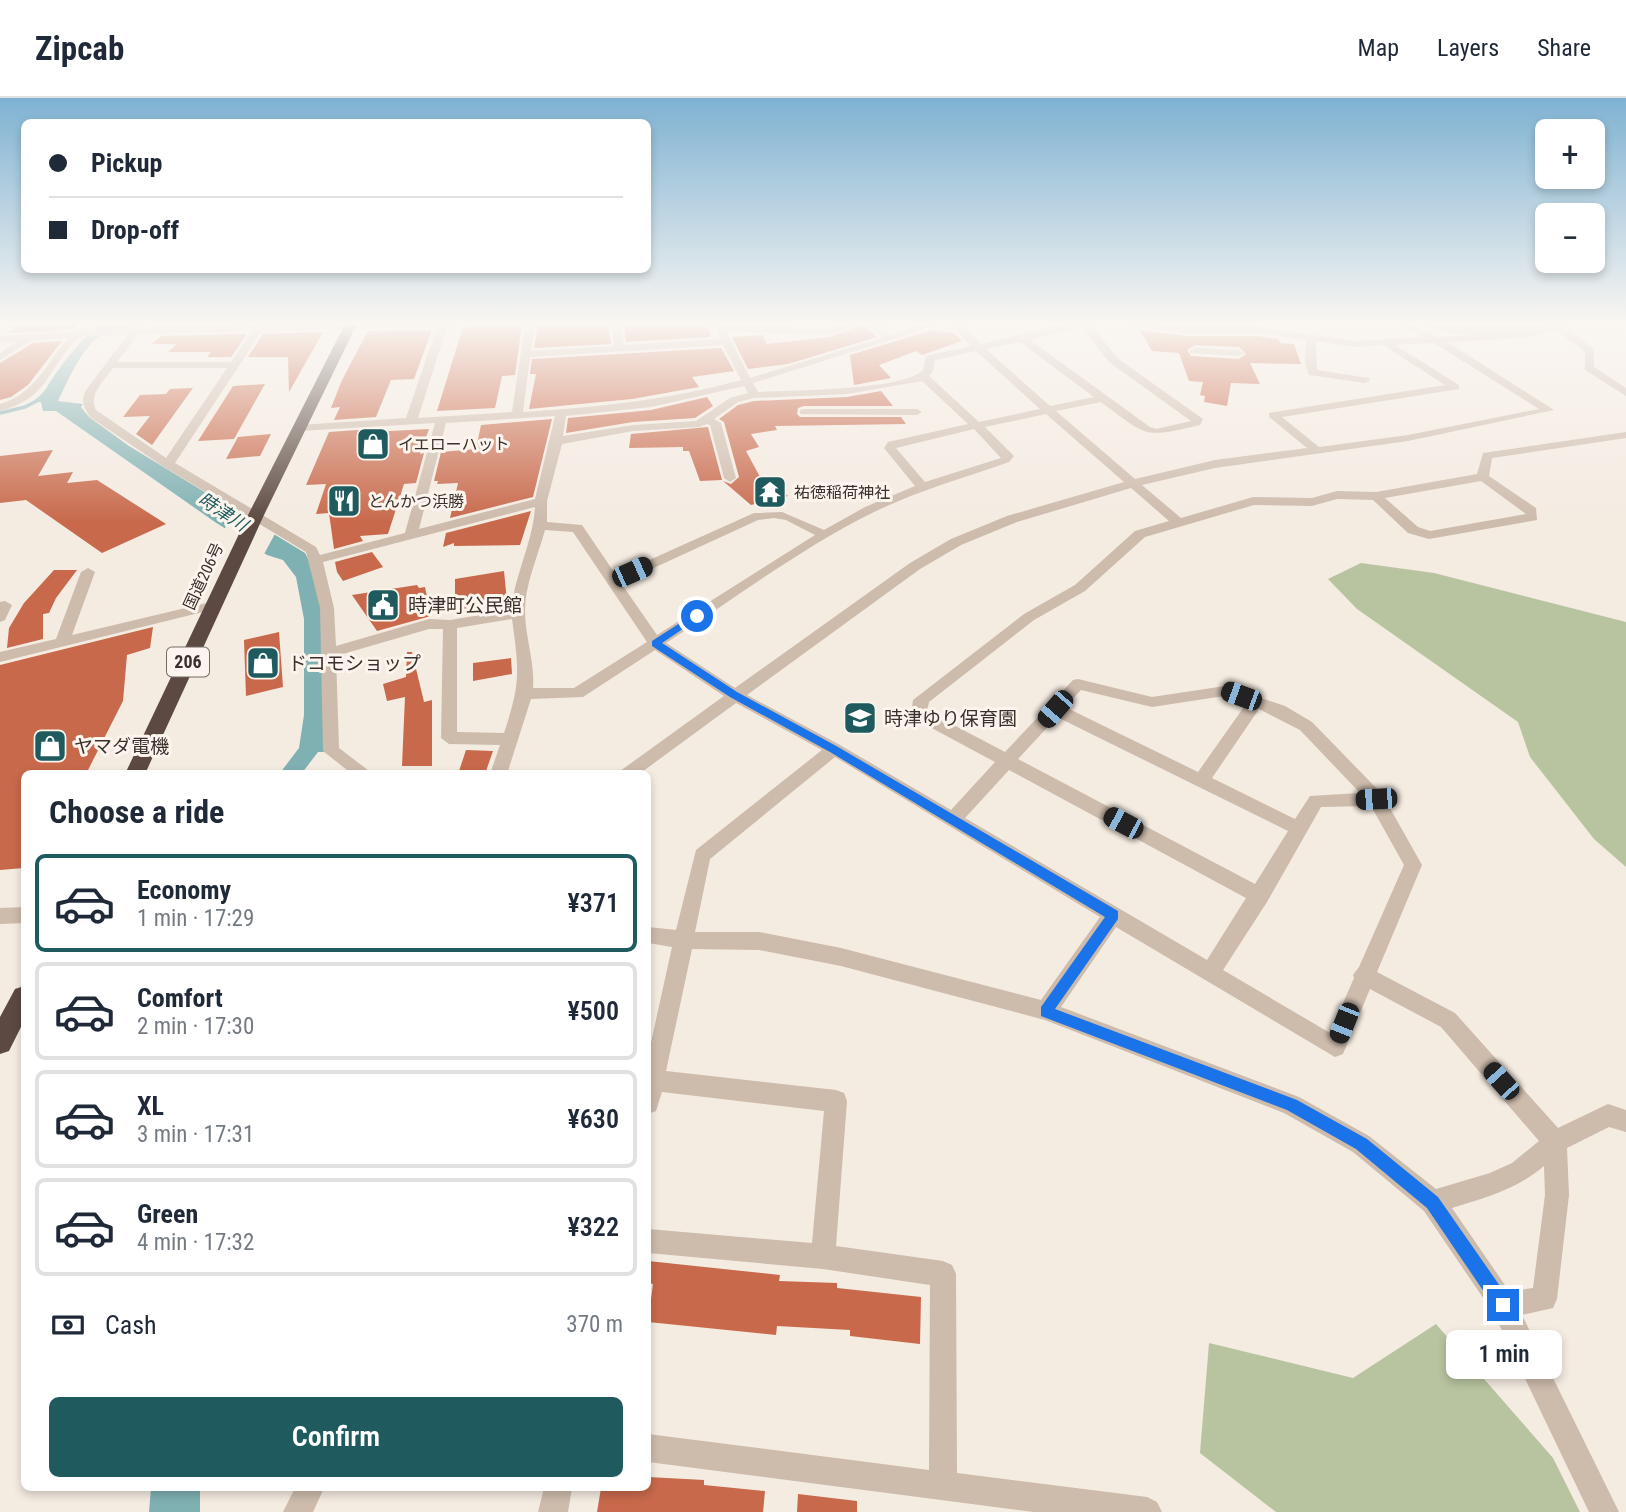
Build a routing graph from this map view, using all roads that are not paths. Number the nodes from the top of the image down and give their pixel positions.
1 (35, 390) edge
2 (92, 390) edge
3 (217, 390) edge
4 (318, 390) edge
5 (421, 390) edge
6 (521, 390) edge
7 (745, 390) edge
8 (749, 390) edge
9 (764, 390) edge
10 (861, 390) edge
11 (939, 390) edge
12 (1027, 390) edge
13 (1092, 390) edge
14 (1156, 390) edge
15 (1436, 390) edge
16 (1517, 390) edge
17 (805, 393) junction
18 (1103, 398) junction
19 (0, 408) edge
20 (1049, 409) junction
21 (804, 412) dead end
22 (866, 412) junction
23 (917, 412) dead end
24 (561, 413) junction
25 (517, 415) junction
26 (441, 420) junction
27 (708, 420) junction
28 (411, 421) junction
29 (977, 426) junction
30 (299, 428) junction
31 (1626, 435) edge
32 (557, 441) junction
33 (1316, 450) junction
34 (168, 464) junction
35 (1483, 477) junction
36 (730, 478) dead end
37 (1133, 483) junction
38 (923, 487) junction
39 (1376, 496) junction
40 (541, 500) junction
41 (256, 517) junction
42 (1179, 523) junction
43 (540, 526) junction
44 (411, 535) junction
45 (824, 535) junction
46 (316, 560) junction
47 (88, 572) dead end
48 (613, 581) junction
49 (215, 605) junction
50 (517, 613) junction
51 (450, 625) junction
52 (62, 642) junction
53 (655, 643) junction
54 (330, 653) junction
55 (0, 657) edge
56 (525, 694) junction
57 (734, 695) junction
58 (1256, 702) junction
59 (1055, 709) junction
60 (512, 739) junction
61 (834, 749) junction
62 (1009, 762) junction
63 (342, 767) edge
64 (137, 770) edge
65 (500, 770) edge
66 (631, 770) edge
67 (1200, 782) junction
68 (1376, 799) junction
69 (952, 820) junction
70 (1299, 829) junction
71 (1260, 896) junction
72 (21, 915) edge
73 (1113, 915) junction
74 (0, 916) edge
75 (651, 935) edge
76 (682, 940) junction
77 (1210, 973) junction
78 (1363, 975) junction
79 (21, 1003) edge
80 (1046, 1011) junction
81 (0, 1042) edge
82 (653, 1080) junction
83 (651, 1089) edge
84 (1626, 1121) edge
85 (1555, 1142) junction
86 (1433, 1202) junction
87 (651, 1241) edge
88 (823, 1257) junction
89 (1503, 1305) junction
90 (651, 1448) edge
91 (943, 1486) junction
92 (308, 1491) edge
93 (557, 1491) edge
94 (298, 1512) edge
95 (553, 1512) edge
96 (1147, 1512) edge
97 (1604, 1512) edge

1 - 19 street
2 - 34 street
3 - 34 street
4 - 30 highway, 国道206号 / 206
5 - 28 street
6 - 25 street
7 - 24 street
8 - 27 street
9 - 17 street
10 - 17 street
11 - 29 street
12 - 20 street
13 - 18 street
14 - 18 street
15 - 33 street
16 - 33 street
17 - 22 street
18 - 20 street
20 - 29 street
20 - 37 street
21 - 22 street
22 - 23 street
24 - 25 street
24 - 32 street
25 - 26 street
26 - 28 street
26 - 44 street
27 - 32 street
27 - 36 street
28 - 30 street
29 - 38 street
29 - 38 street
30 - 41 highway, 国道206号 / 206
31 - 35 street
32 - 40 street
33 - 37 street
34 - 41 street
35 - 39 street
35 - 39 street
37 - 42 street
37 - 57 street
38 - 45 street
39 - 42 street
40 - 43 street
40 - 44 street
41 - 46 street
41 - 49 highway, 国道206号 / 206
42 - 62 street
43 - 48 street
43 - 50 street
44 - 46 street
45 - 48 street
45 - 53 street
46 - 54 street
47 - 52 street
48 - 53 street
49 - 52 street
49 - 64 highway, 国道206号 / 206
50 - 51 street
50 - 56 street
51 - 54 street
51 - 60 street
52 - 55 street
53 - 56 street
53 - 57 street
54 - 63 street
56 - 60 street
57 - 61 street
57 - 66 street
58 - 59 street
58 - 67 street
58 - 68 street
59 - 62 street
59 - 67 street
60 - 65 street
61 - 69 street
61 - 76 street
62 - 69 street
62 - 71 street
67 - 70 street
68 - 70 street
68 - 78 street
69 - 73 street
70 - 71 street
71 - 77 street
72 - 74 street
73 - 77 street
73 - 80 street
75 - 76 street
76 - 80 street
76 - 82 street
77 - 78 street
78 - 85 street
79 - 81 highway
80 - 86 street
82 - 83 street
82 - 88 street
84 - 85 street
85 - 86 street
85 - 89 street
86 - 89 street
87 - 88 street
88 - 91 street
89 - 97 street
90 - 91 street
91 - 96 street
92 - 94 street
93 - 95 street

